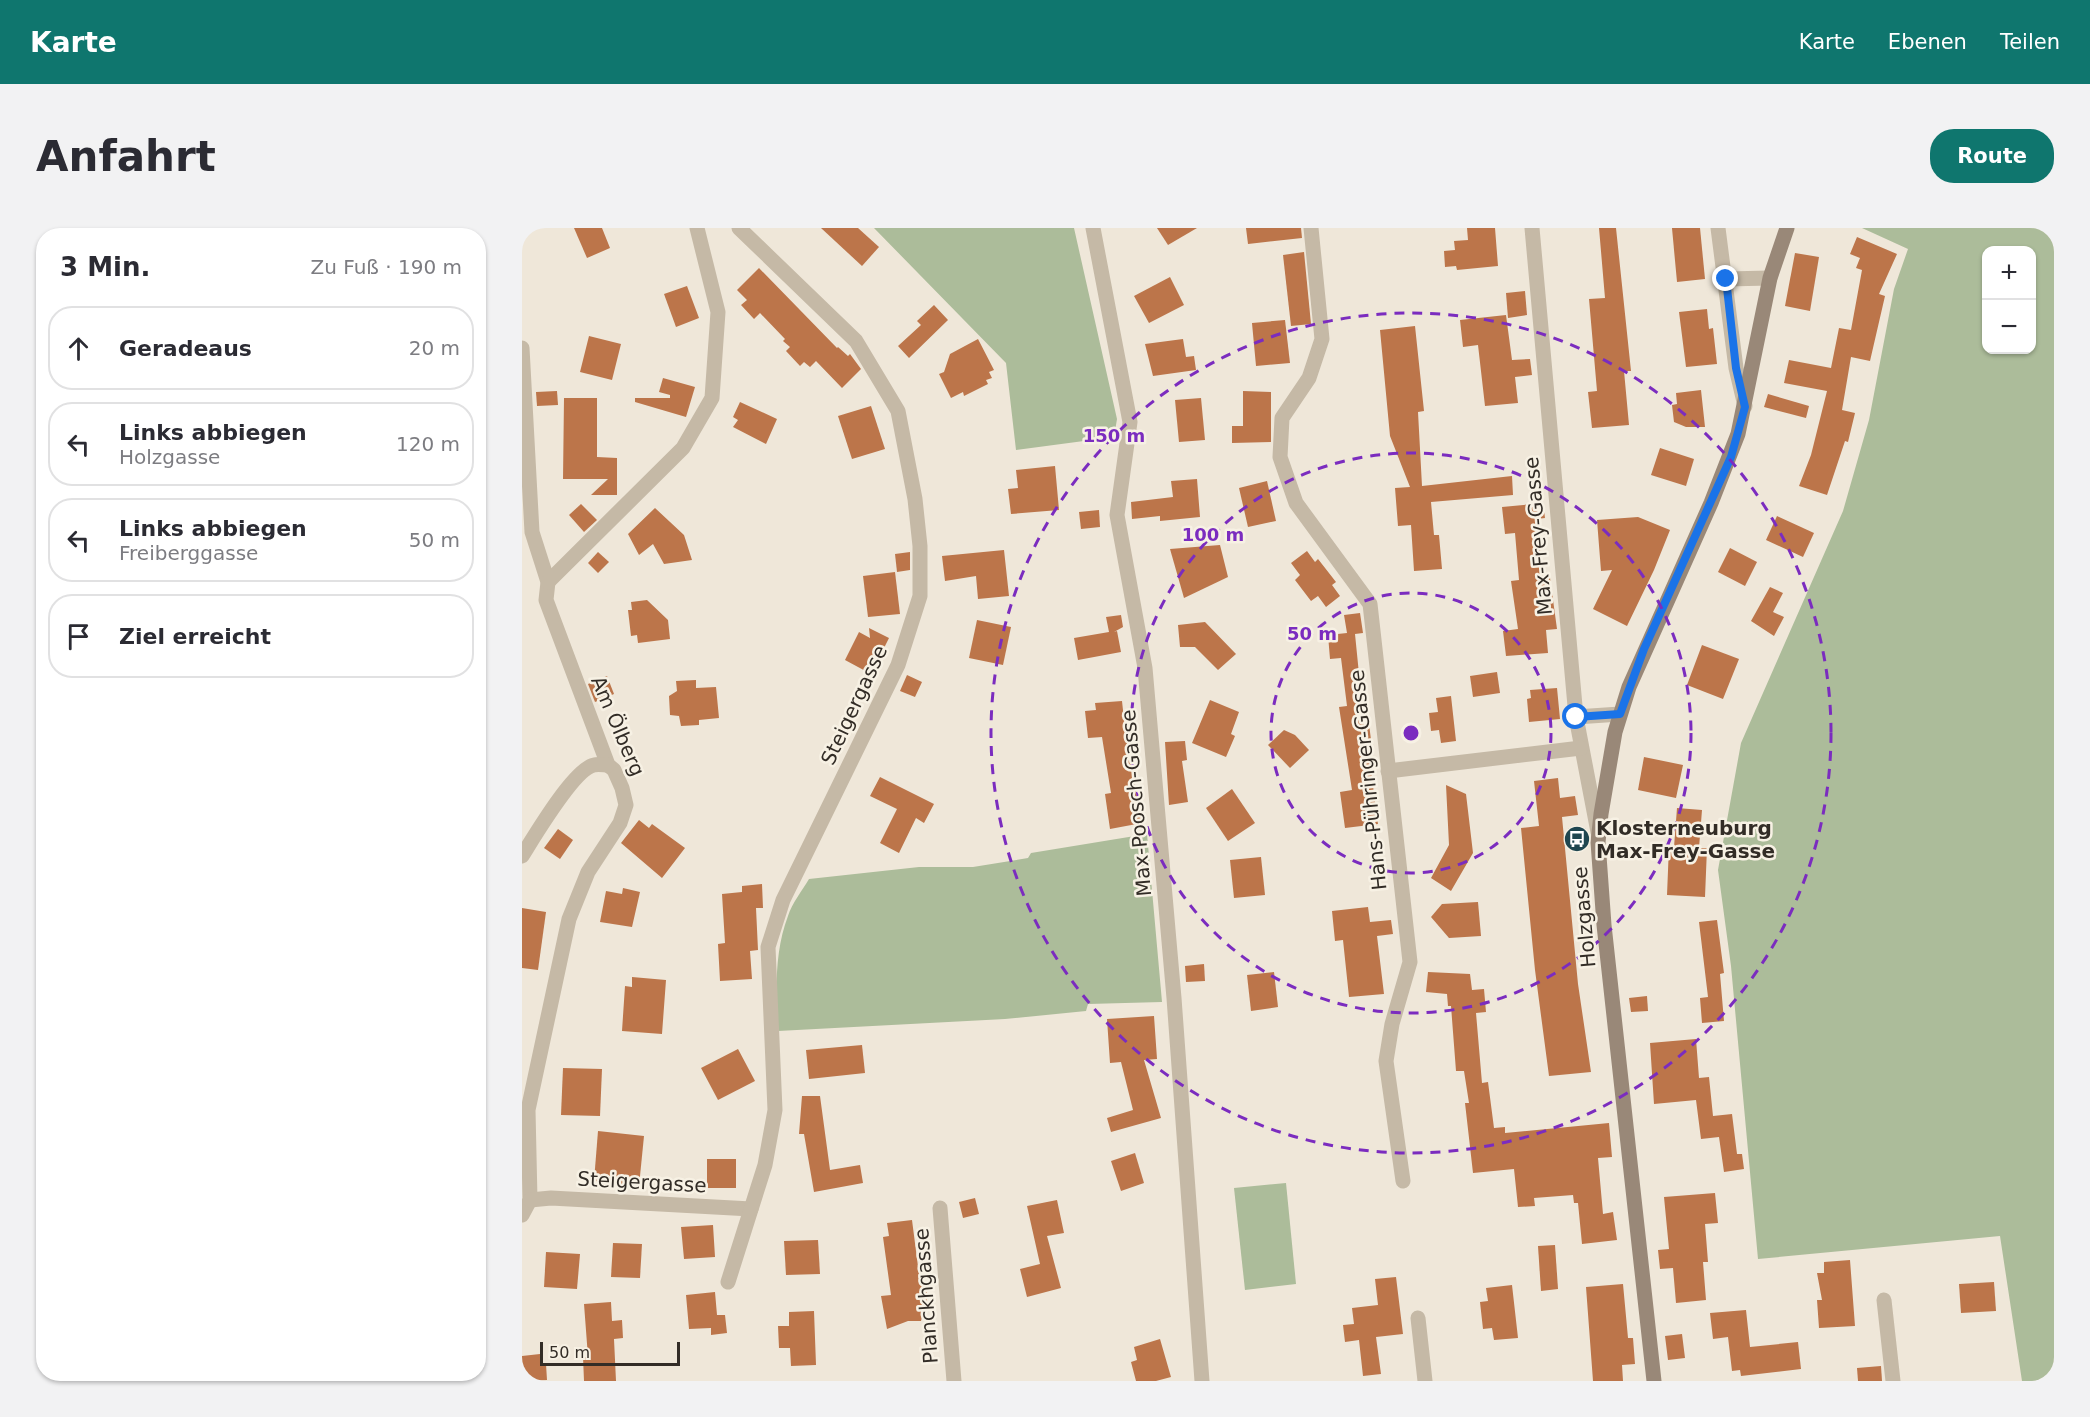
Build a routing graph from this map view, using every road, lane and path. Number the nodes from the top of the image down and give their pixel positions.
1 (697, 228) edge
2 (739, 228) edge
3 (1093, 228) edge
4 (1311, 228) edge
5 (1532, 228) edge
6 (1718, 228) edge
7 (1787, 228) edge
8 (1770, 278) junction
9 (1726, 279) junction
10 (522, 348) edge
11 (1745, 407) junction
12 (548, 582) junction
13 (1620, 714) junction
14 (1576, 717) junction
15 (1581, 748) junction
16 (608, 765) junction
17 (1388, 771) junction
18 (1599, 838) junction
19 (522, 856) edge
20 (1403, 1181) dead end
21 (530, 1200) junction
22 (940, 1208) dead end
23 (751, 1209) junction
24 (522, 1215) edge
25 (728, 1282) dead end
26 (1884, 1300) dead end
27 (1418, 1318) dead end
28 (954, 1381) edge
29 (1202, 1381) edge
30 (1425, 1381) edge
31 (1654, 1381) edge
32 (1893, 1381) edge

1 - 12 street
2 - 23 street, Steigergasse
3 - 29 street, Max-Poosch-Gasse
4 - 17 street, Hans-Pühringer-Gasse
5 - 14 street, Max-Frey-Gasse
6 - 9 street
7 - 8 street, Holzgasse
8 - 9 street
8 - 11 street, Holzgasse
9 - 11 street
10 - 12 street, Am Ölberg
11 - 13 street, Holzgasse
12 - 16 street, Am Ölberg
13 - 14 street
13 - 18 street, Holzgasse
14 - 15 street, Max-Frey-Gasse
15 - 17 street
15 - 18 street, Max-Frey-Gasse
16 - 19 street
16 - 21 street, Am Ölberg
17 - 20 street, Hans-Pühringer-Gasse
18 - 31 street, Holzgasse
21 - 23 street, Steigergasse
21 - 24 street, Am Ölberg
22 - 28 street, Planckhgasse
23 - 25 street, Steigergasse
26 - 32 street
27 - 30 street

